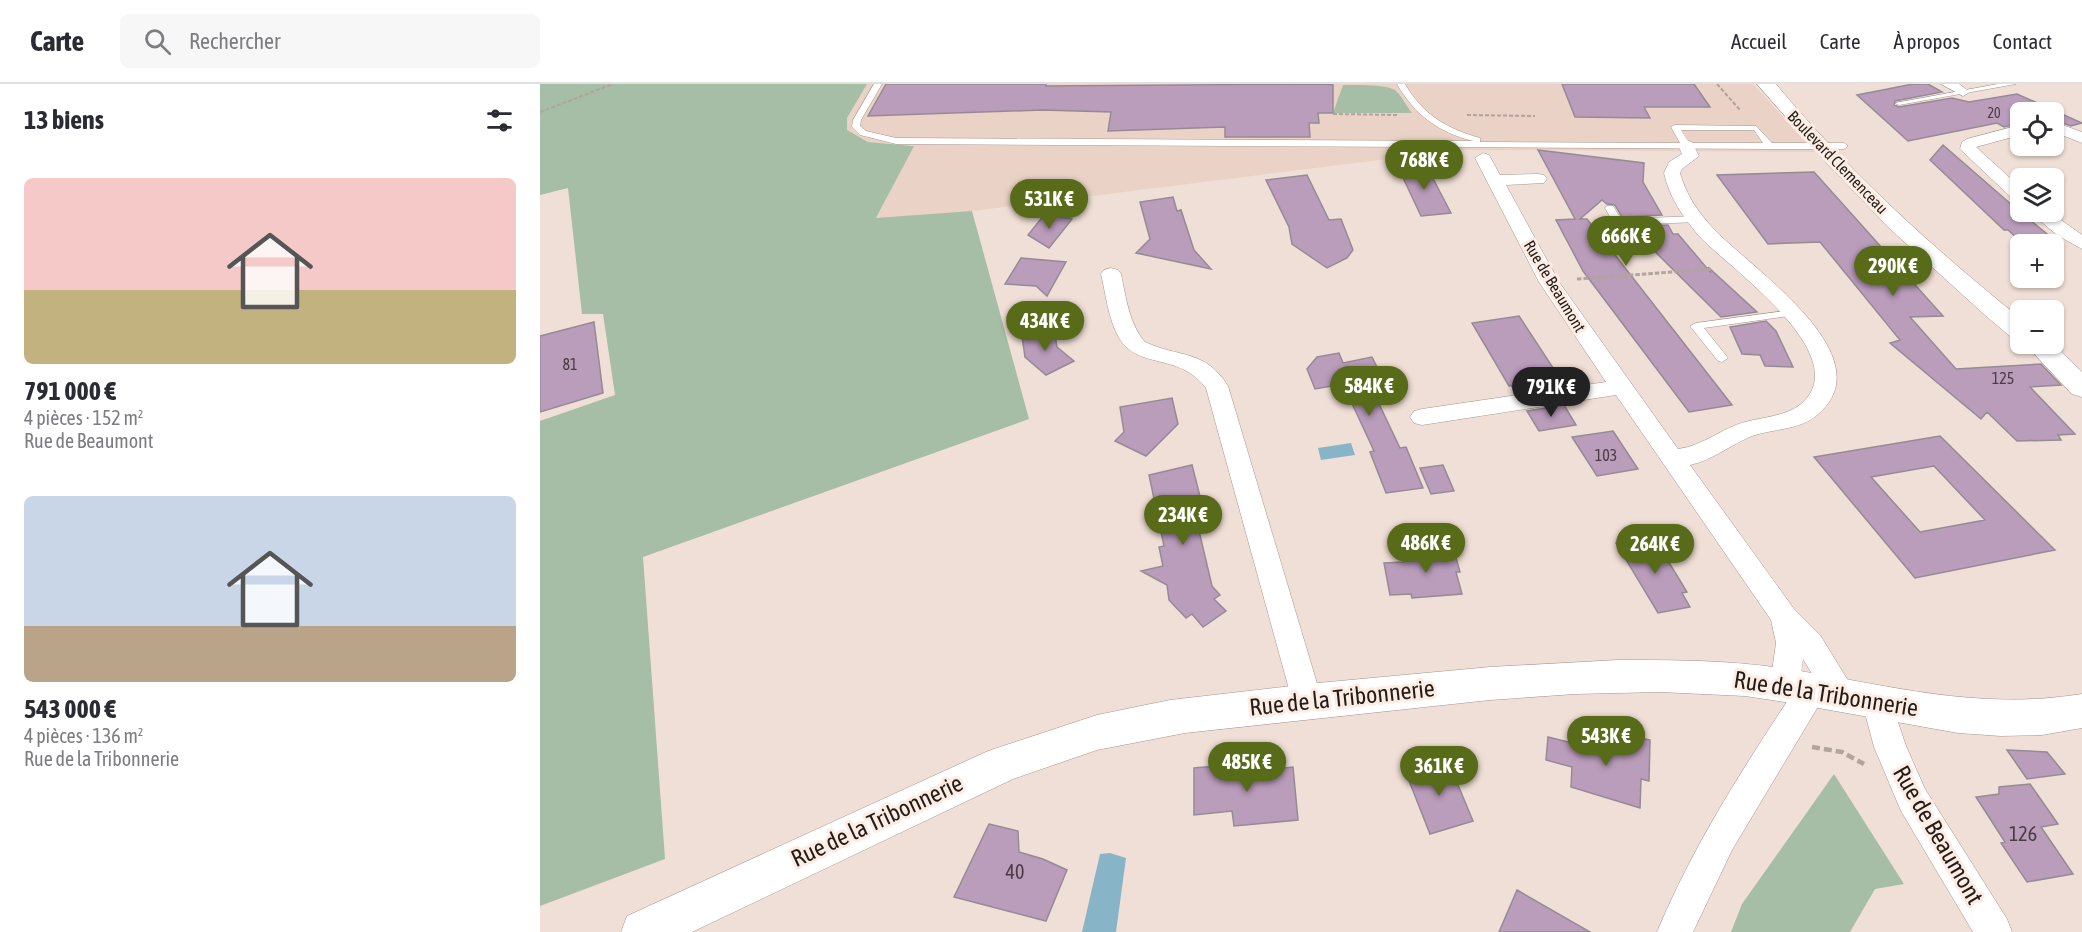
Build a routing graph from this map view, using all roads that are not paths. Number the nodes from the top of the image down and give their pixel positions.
1 (878, 84) edge
2 (1401, 84) edge
3 (1766, 84) edge
4 (1782, 84) edge
5 (1948, 84) edge
6 (2012, 84) edge
7 (1963, 92) junction
8 (1899, 103) dead end
9 (2064, 131) edge
10 (2010, 133) edge
11 (2082, 138) edge
12 (1686, 145) junction
13 (1770, 146) junction
14 (1821, 146) junction
15 (1844, 146) junction
16 (1488, 151) junction
17 (1538, 179) dead end
18 (1496, 180) junction
19 (2010, 187) edge
20 (1610, 208) dead end
21 (1697, 219) junction
22 (1618, 222) junction
23 (2052, 222) edge
24 (1626, 236) dead end
25 (2082, 243) edge
26 (1111, 274) dead end
27 (1792, 313) junction
28 (2010, 314) edge
29 (2010, 323) edge
30 (2047, 354) edge
31 (1722, 358) dead end
32 (1621, 387) junction
33 (2082, 388) edge
34 (1422, 417) dead end
35 (1672, 459) junction
36 (1784, 617) junction
37 (1829, 693) junction
38 (1307, 700) junction
39 (2082, 711) edge
40 (643, 932) edge
41 (1676, 932) edge
42 (1994, 932) edge

1 - 16 lane
2 - 16 lane
3 - 14 street, Boulevard Clemenceau
4 - 15 street, Boulevard Clemenceau
5 - 7 street
6 - 7 lane
7 - 8 lane
9 - 11 street
10 - 19 street
12 - 13 lane
12 - 13 lane
12 - 16 lane
12 - 21 street
13 - 14 lane
14 - 15 lane
14 - 29 street, Boulevard Clemenceau
15 - 28 street, Boulevard Clemenceau
16 - 18 street, Rue de Beaumont
17 - 18 street
18 - 32 street, Rue de Beaumont
20 - 22 lane
21 - 22 lane
21 - 27 street
22 - 24 lane
23 - 25 street
26 - 38 street
27 - 31 lane
27 - 35 street
30 - 33 street
32 - 34 street
32 - 35 street, Rue de Beaumont
35 - 36 street, Rue de Beaumont
36 - 37 street, Rue de Beaumont
36 - 37 street, Rue de Beaumont
37 - 38 street, Rue de la Tribonnerie
37 - 39 street, Rue de la Tribonnerie
37 - 41 street
37 - 42 street, Rue de Beaumont
38 - 40 street, Rue de la Tribonnerie

